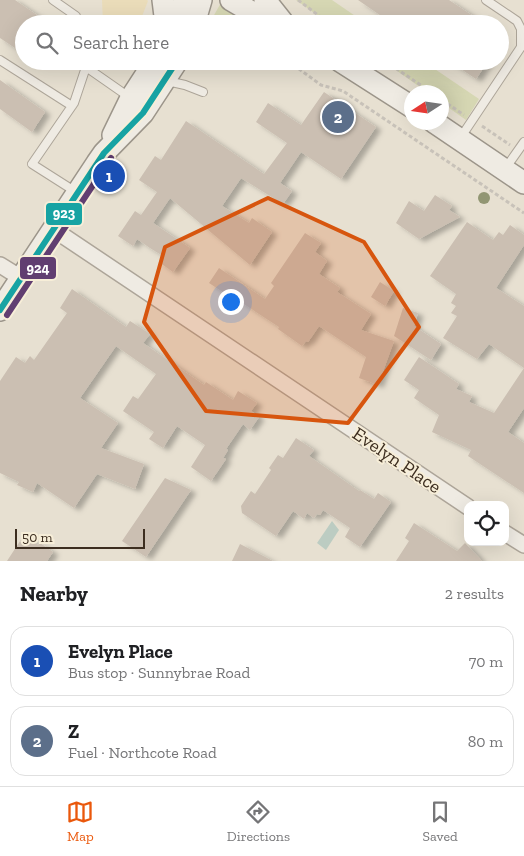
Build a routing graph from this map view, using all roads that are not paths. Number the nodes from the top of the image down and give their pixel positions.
1 (53, 0) edge
2 (163, 0) edge
3 (185, 0) edge
4 (201, 0) edge
5 (232, 0) edge
6 (265, 0) edge
7 (486, 0) edge
8 (75, 15) edge
9 (165, 15) edge
10 (179, 15) edge
11 (197, 15) edge
12 (257, 15) edge
13 (277, 15) edge
14 (508, 15) edge
15 (509, 16) edge
16 (522, 44) edge
17 (0, 60) edge
18 (509, 64) edge
19 (15, 70) edge
20 (16, 70) edge
21 (83, 70) edge
22 (93, 70) edge
23 (150, 70) edge
24 (171, 70) edge
25 (354, 70) edge
26 (505, 70) edge
27 (164, 81) junction
28 (203, 92) dead end
29 (131, 98) junction
30 (404, 103) edge
31 (72, 106) junction
32 (446, 130) edge
33 (459, 139) junction
34 (524, 142) edge
35 (104, 153) junction
36 (504, 170) junction
37 (524, 183) edge
38 (76, 192) junction
39 (53, 229) junction
40 (0, 265) edge
41 (21, 278) junction
42 (0, 310) edge
43 (464, 504) edge
44 (509, 535) edge
45 (524, 545) edge

1 - 8 lane
2 - 9 main road
3 - 10 main road
4 - 11 main road
5 - 12 main road
6 - 13 main road
7 - 14 lane
15 - 16 lane
16 - 18 lane
17 - 19 lane
20 - 31 lane
21 - 31 lane
22 - 29 lane
23 - 29 main road
24 - 27 main road
25 - 30 main road
26 - 33 lane
27 - 28 lane
27 - 35 main road
29 - 35 main road
31 - 38 lane
32 - 33 main road
33 - 36 main road
34 - 36 lane
35 - 38 main road
36 - 37 main road
38 - 39 main road
39 - 41 main road
39 - 43 street, Evelyn Place
40 - 41 street
41 - 42 main road
44 - 45 street

